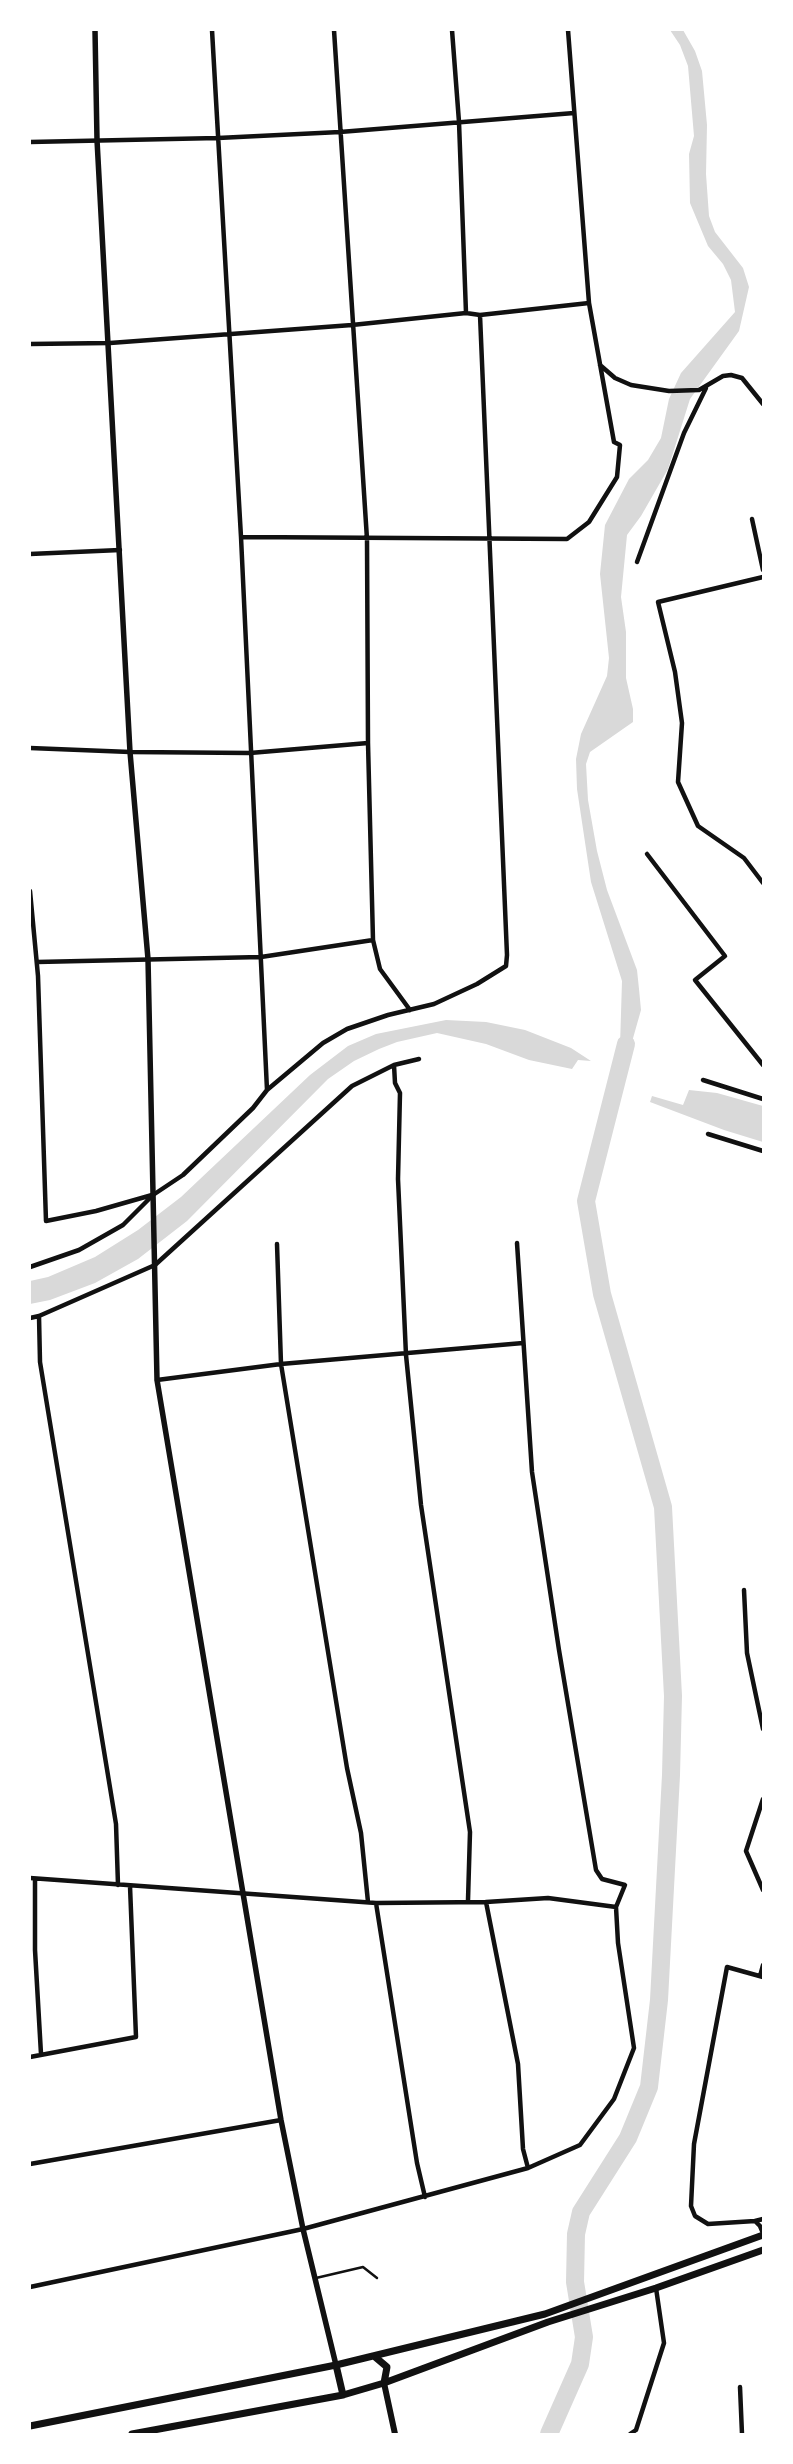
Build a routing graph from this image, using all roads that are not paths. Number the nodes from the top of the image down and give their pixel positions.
1 (95, 30) edge
2 (212, 30) edge
3 (334, 30) edge
4 (452, 30) edge
5 (568, 30) edge
6 (574, 113) junction
7 (459, 122) junction
8 (340, 132) junction
9 (218, 138) junction
10 (97, 140) junction
11 (30, 142) edge
12 (589, 303) junction
13 (466, 313) junction
14 (480, 315) junction
15 (352, 325) junction
16 (229, 335) junction
17 (30, 344) edge
18 (110, 344) junction
19 (600, 365) junction
20 (706, 388) junction
21 (763, 404) edge
22 (752, 519) dead end
23 (241, 537) junction
24 (367, 539) junction
25 (489, 539) junction
26 (120, 550) junction
27 (30, 554) edge
28 (638, 562) dead end
29 (763, 570) edge
30 (763, 577) edge
31 (368, 744) junction
32 (30, 748) edge
33 (130, 752) junction
34 (250, 753) junction
35 (648, 854) dead end
36 (763, 882) edge
37 (30, 891) edge
38 (373, 940) junction
39 (261, 956) junction
40 (148, 959) junction
41 (37, 962) junction
42 (410, 1010) junction
43 (419, 1059) dead end
44 (394, 1065) junction
45 (763, 1065) edge
46 (703, 1080) dead end
47 (267, 1090) junction
48 (763, 1099) edge
49 (708, 1134) dead end
50 (763, 1151) edge
51 (153, 1194) junction
52 (517, 1243) dead end
53 (276, 1244) dead end
54 (154, 1262) junction
55 (30, 1267) edge
56 (39, 1316) junction
57 (30, 1318) edge
58 (523, 1344) junction
59 (406, 1355) junction
60 (281, 1364) junction
61 (157, 1380) junction
62 (744, 1590) dead end
63 (763, 1729) edge
64 (763, 1800) edge
65 (33, 1879) edge
66 (118, 1885) junction
67 (130, 1886) junction
68 (763, 1890) edge
69 (241, 1892) junction
70 (468, 1900) junction
71 (368, 1902) junction
72 (486, 1902) junction
73 (376, 1903) junction
74 (616, 1907) junction
75 (33, 1950) edge
76 (763, 1965) edge
77 (761, 1976) edge
78 (41, 2054) junction
79 (30, 2057) edge
80 (281, 2120) junction
81 (30, 2164) edge
82 (528, 2168) junction
83 (425, 2197) junction
84 (763, 2219) edge
85 (755, 2222) junction
86 (303, 2230) junction
87 (763, 2234) edge
88 (763, 2250) edge
89 (316, 2278) junction
90 (377, 2278) dead end
91 (30, 2286) edge
92 (656, 2288) junction
93 (374, 2356) junction
94 (336, 2364) junction
95 (384, 2383) junction
96 (740, 2387) dead end
97 (343, 2395) junction
98 (30, 2426) edge
99 (162, 2431) edge
100 (132, 2434) edge
101 (395, 2434) edge
102 (630, 2434) edge
103 (742, 2434) edge

1 - 10 street
2 - 9 street
3 - 8 street
4 - 7 street
5 - 6 street
6 - 7 street
6 - 12 street
7 - 8 street
7 - 13 street
8 - 9 street
8 - 15 street
9 - 10 street
9 - 16 street
10 - 11 street
10 - 18 street
12 - 14 street
12 - 19 street
13 - 14 street
13 - 15 street
14 - 25 street
15 - 16 street
15 - 24 street
16 - 18 street
16 - 23 street
17 - 18 street
18 - 26 street
19 - 20 street
19 - 25 street
20 - 21 street
20 - 28 street
22 - 29 street
23 - 24 street
23 - 34 street
24 - 25 street
24 - 31 street
25 - 42 street
26 - 27 street
26 - 33 street
30 - 36 street
31 - 34 street
31 - 38 street
32 - 33 street
33 - 34 street
33 - 40 street
34 - 39 street
35 - 45 street
37 - 41 street
38 - 39 street
38 - 42 street
39 - 40 street
39 - 47 street
40 - 41 street
40 - 51 street
41 - 51 street
42 - 47 street
43 - 44 street
44 - 54 street
44 - 59 street
46 - 48 street
47 - 51 street
49 - 50 street
51 - 54 street
51 - 55 street
52 - 58 street
53 - 60 street
54 - 56 street
54 - 61 street
56 - 57 street
56 - 66 street
58 - 59 street
58 - 74 street
59 - 60 street
59 - 70 street
60 - 61 street
60 - 71 street
61 - 69 street
62 - 63 street
64 - 68 street
65 - 66 street
65 - 75 street
66 - 67 street
67 - 69 street
67 - 78 street
69 - 71 street
69 - 80 street
70 - 72 street
70 - 73 street
71 - 73 street
72 - 74 street
72 - 82 street
73 - 83 street
74 - 82 street
75 - 78 street
76 - 77 street
77 - 85 street
78 - 79 street
80 - 81 street
80 - 86 street
82 - 83 street
83 - 86 street
84 - 85 street
85 - 87 street
86 - 89 street
86 - 91 street
87 - 93 main road
88 - 92 main road
89 - 90 lane
89 - 94 street
92 - 95 main road
92 - 102 street
93 - 94 main road
93 - 95 main road
94 - 97 main road
94 - 98 main road
95 - 97 main road
95 - 101 main road
96 - 103 street
97 - 99 main road
99 - 100 main road

